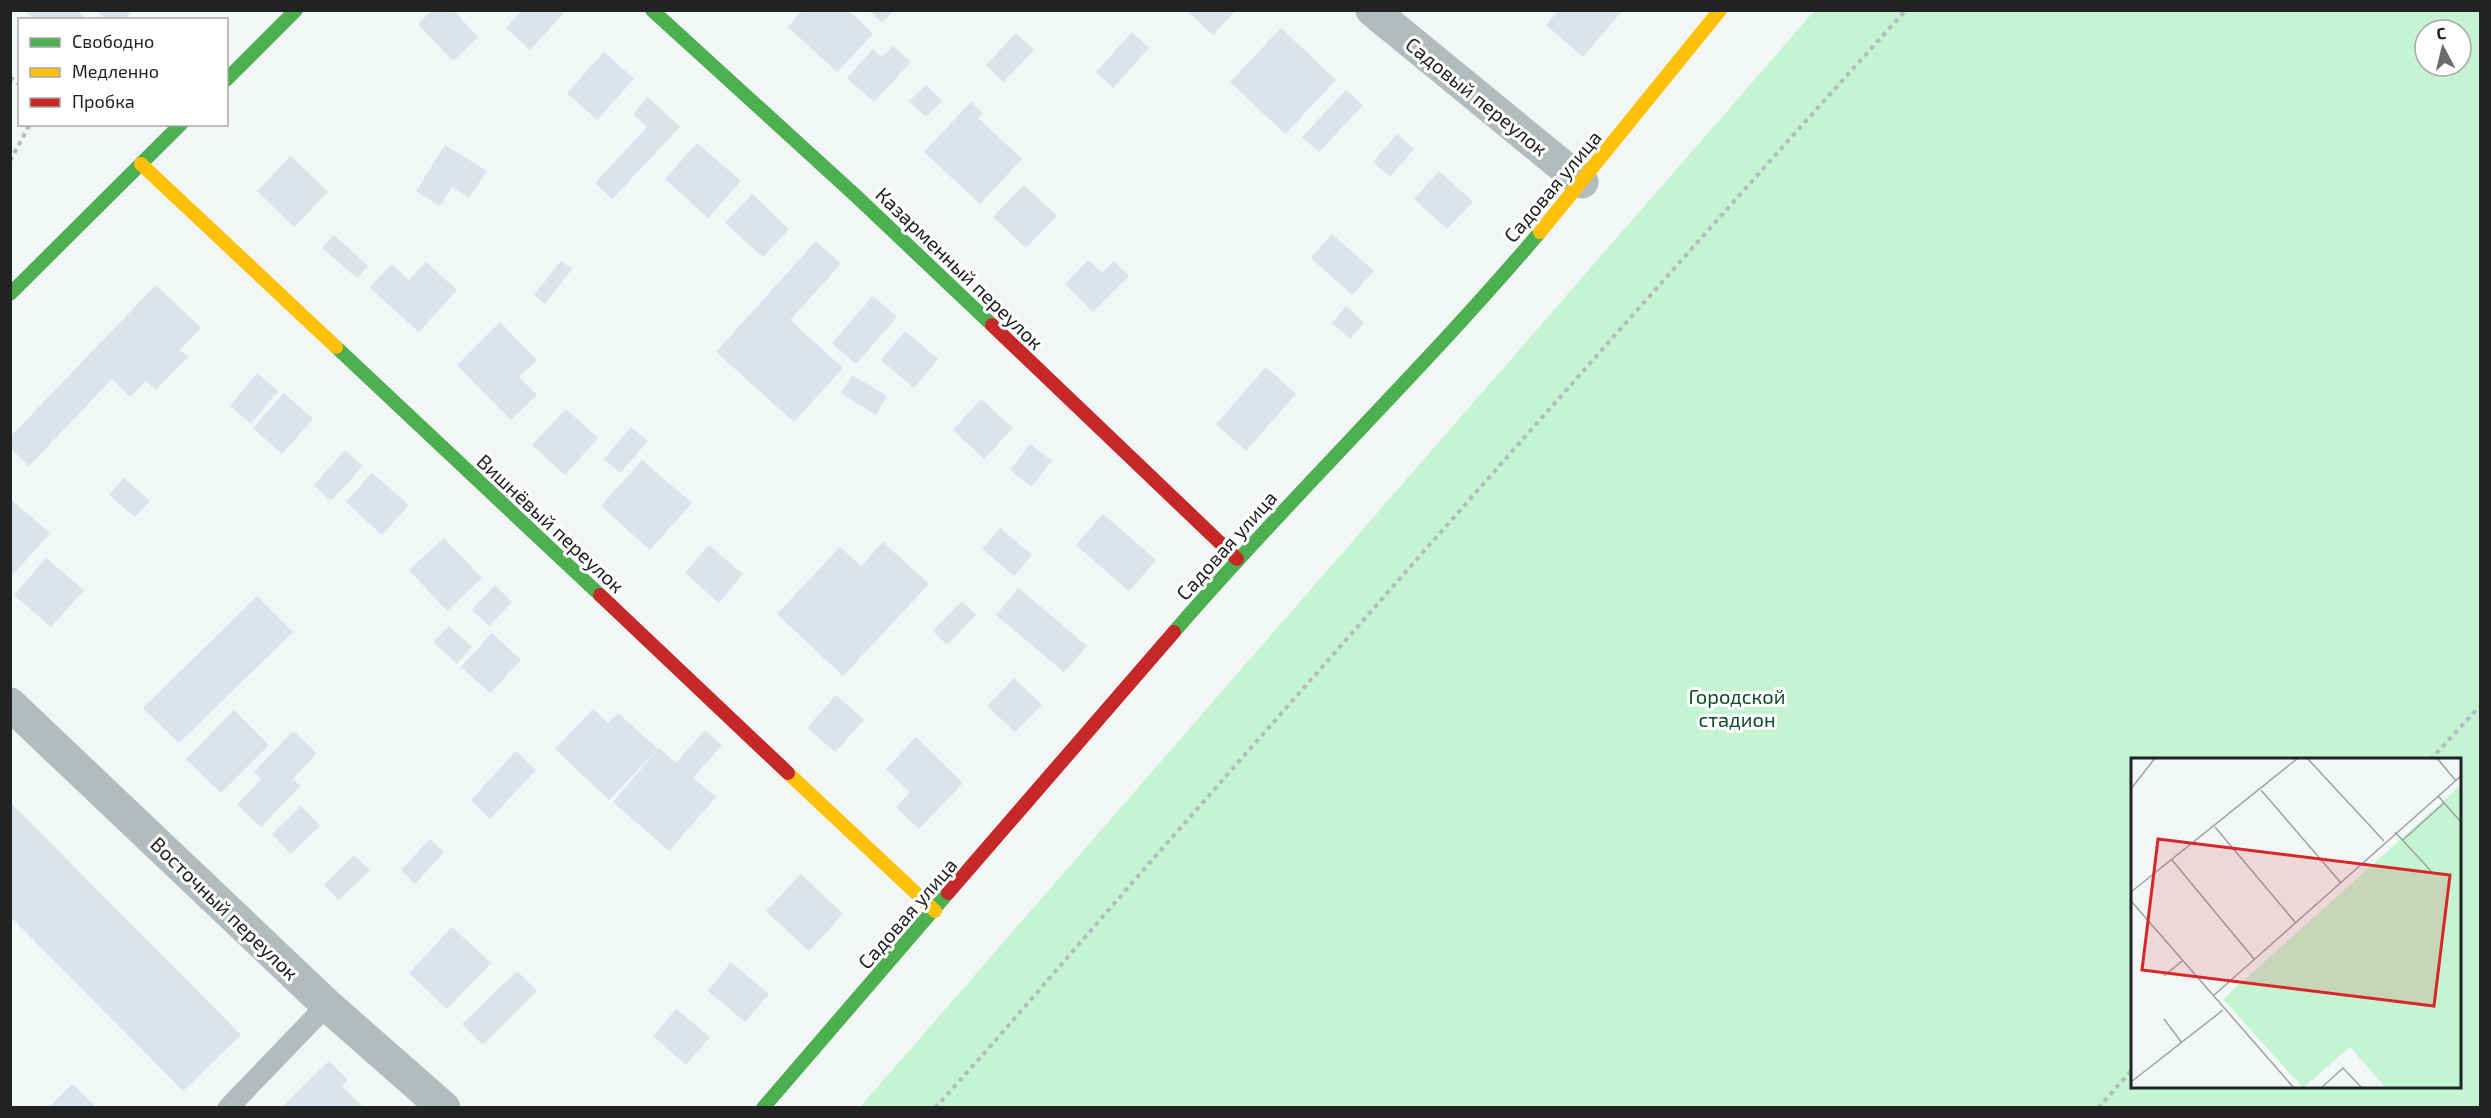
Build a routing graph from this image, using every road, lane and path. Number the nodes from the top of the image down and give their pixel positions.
1 (296, 10) edge
2 (652, 10) edge
3 (1372, 10) edge
4 (1720, 10) edge
5 (1906, 10) edge
6 (228, 78) edge
7 (29, 126) edge
8 (179, 126) edge
9 (10, 161) edge
10 (141, 164) junction
11 (1582, 182) junction
12 (10, 294) edge
13 (1236, 559) junction
14 (10, 704) edge
15 (2481, 706) edge
16 (2431, 758) edge
17 (935, 911) junction
18 (327, 1005) junction
19 (2131, 1072) edge
20 (228, 1107) edge
21 (444, 1107) edge
22 (763, 1107) edge
23 (935, 1107) edge
24 (2098, 1107) edge

1 - 6 street
2 - 13 street, Казарменный переулок
3 - 11 street, Садовый переулок
4 - 11 street, Садовая улица
5 - 23 path
7 - 9 path
8 - 10 street
10 - 12 street
10 - 17 street, Вишнёвый переулок
11 - 13 street, Садовая улица
13 - 17 street, Садовая улица
14 - 18 street, Восточный переулок
15 - 16 path
17 - 22 street, Садовая улица
18 - 20 lane
18 - 21 street, Восточный переулок
19 - 24 path

